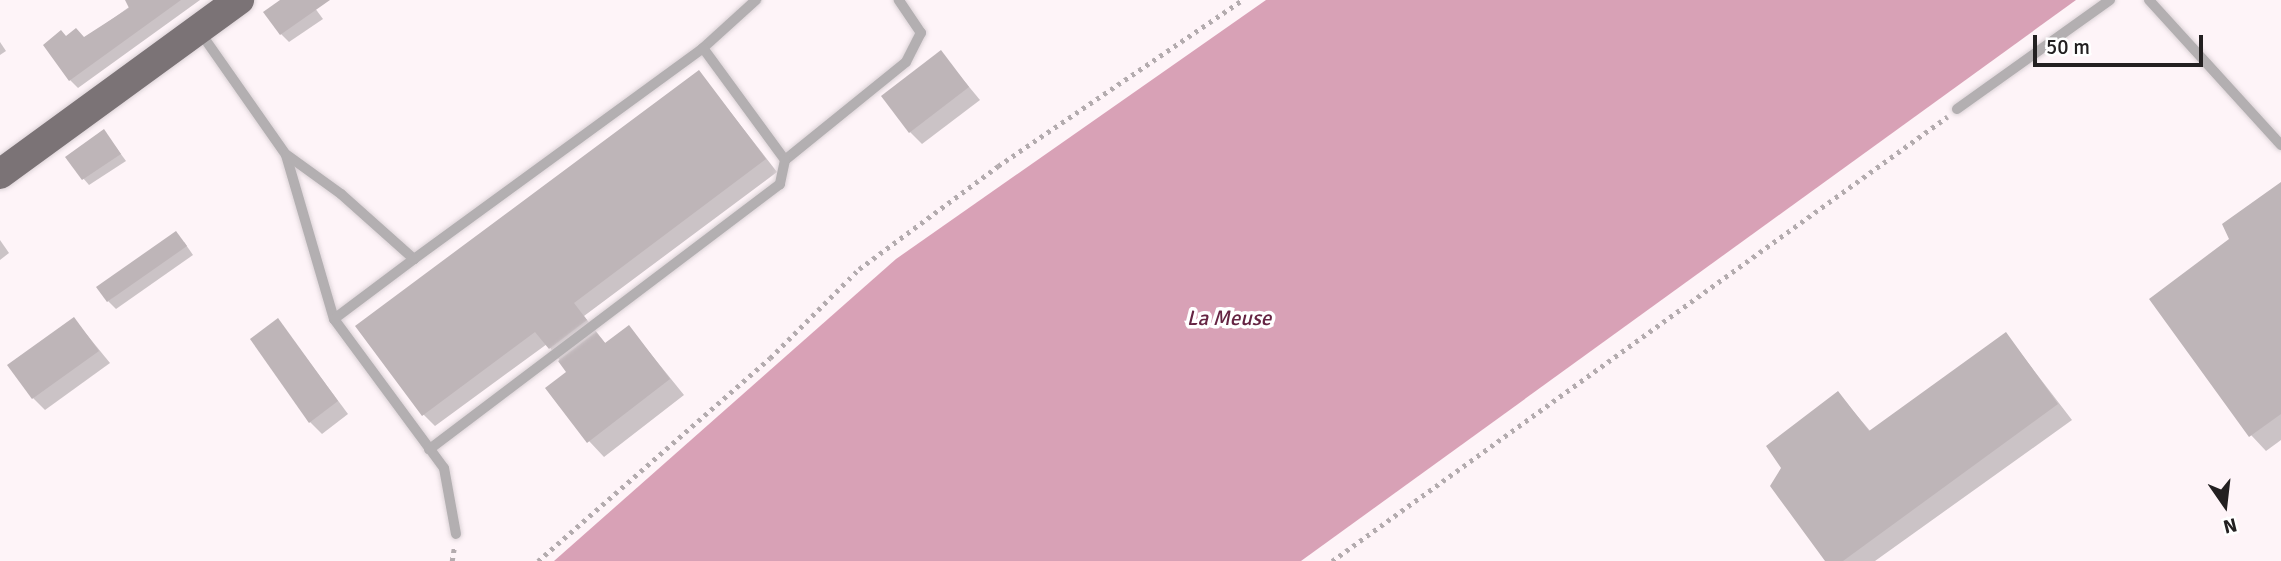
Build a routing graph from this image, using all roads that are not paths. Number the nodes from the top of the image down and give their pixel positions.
1 (239, 0) edge
2 (756, 0) edge
3 (899, 0) edge
4 (2110, 0) edge
5 (2149, 0) edge
6 (198, 30) junction
7 (703, 48) junction
8 (1958, 110) road end
9 (2281, 145) edge
10 (286, 155) junction
11 (785, 160) junction
12 (0, 174) edge
13 (414, 259) junction
14 (334, 319) junction
15 (429, 449) junction
16 (456, 534) dead end

1 - 6 main road
2 - 7 lane
3 - 11 lane
4 - 8 lane
5 - 9 lane
6 - 10 lane
6 - 12 main road
7 - 11 lane
7 - 13 lane
10 - 13 lane
10 - 14 lane
11 - 15 lane
13 - 14 lane
14 - 15 lane
15 - 16 lane

